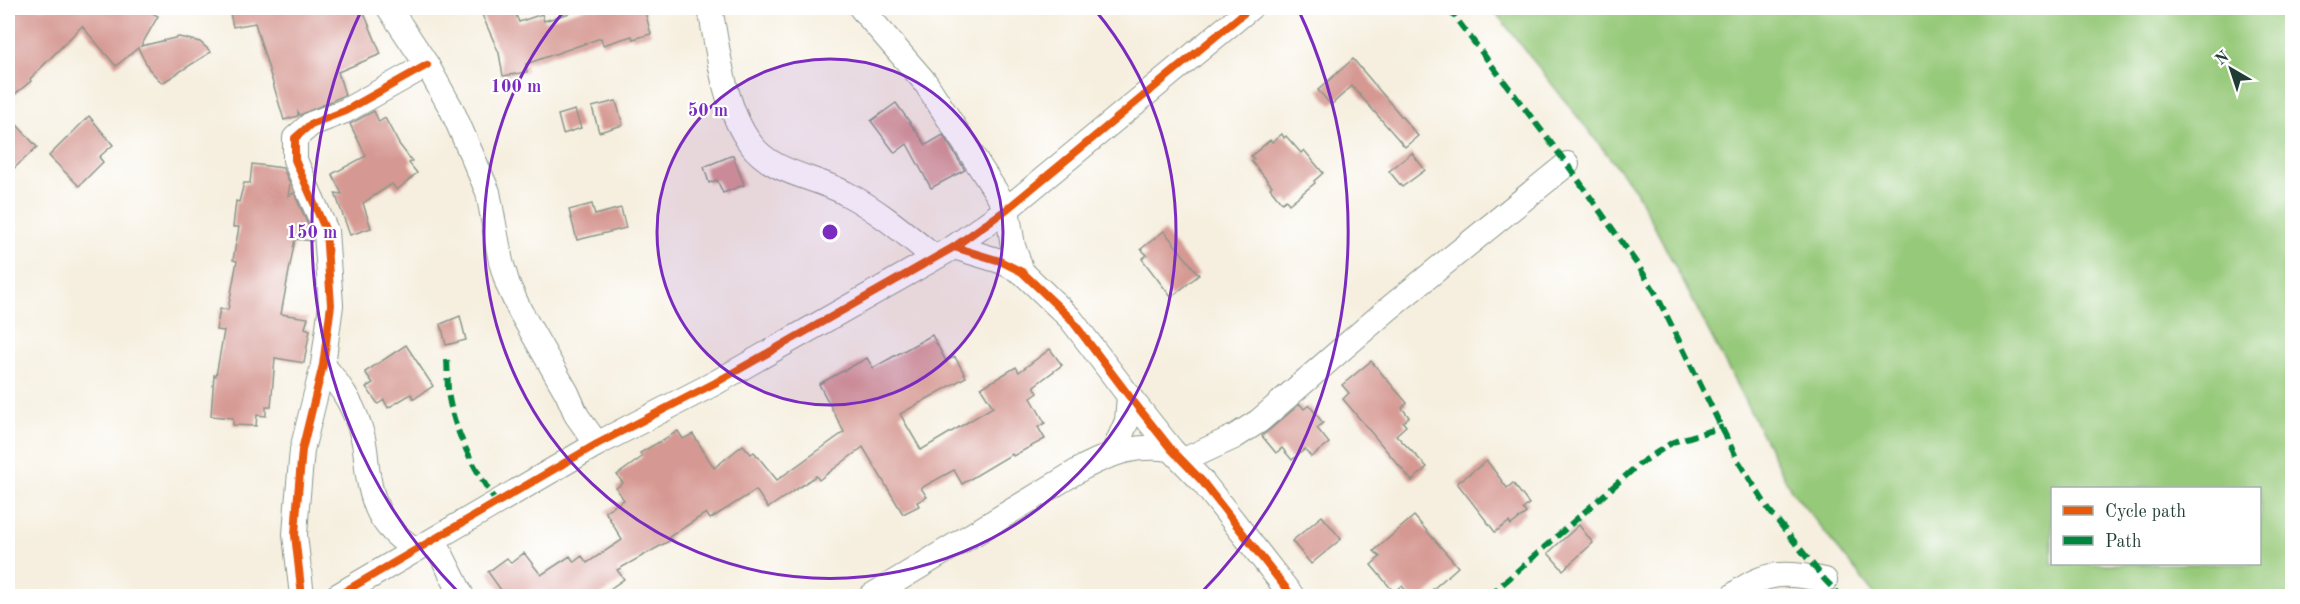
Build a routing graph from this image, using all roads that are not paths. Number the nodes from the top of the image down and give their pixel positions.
1 (389, 8) edge
2 (710, 8) edge
3 (861, 8) edge
4 (1250, 8) edge
5 (427, 65) junction
6 (1567, 164) dead end
7 (1007, 209) junction
8 (944, 252) junction
9 (1022, 272) junction
10 (323, 365) junction
11 (1129, 396) junction
12 (597, 444) junction
13 (1113, 453) junction
14 (1177, 454) junction
15 (424, 545) junction
16 (1825, 580) dead end
17 (302, 597) edge
18 (337, 597) edge
19 (462, 597) edge
20 (871, 597) edge
21 (1292, 597) edge
22 (1733, 597) edge

1 - 5 street
2 - 8 street
3 - 7 street
4 - 7 street
5 - 10 street
5 - 12 street
6 - 14 street
7 - 8 street
7 - 9 street
8 - 9 street
8 - 12 street
9 - 11 street
10 - 15 street
10 - 17 street
11 - 13 street
11 - 14 street
12 - 15 street
13 - 14 street
13 - 20 street
14 - 21 street
15 - 18 street
15 - 19 street
16 - 22 street

